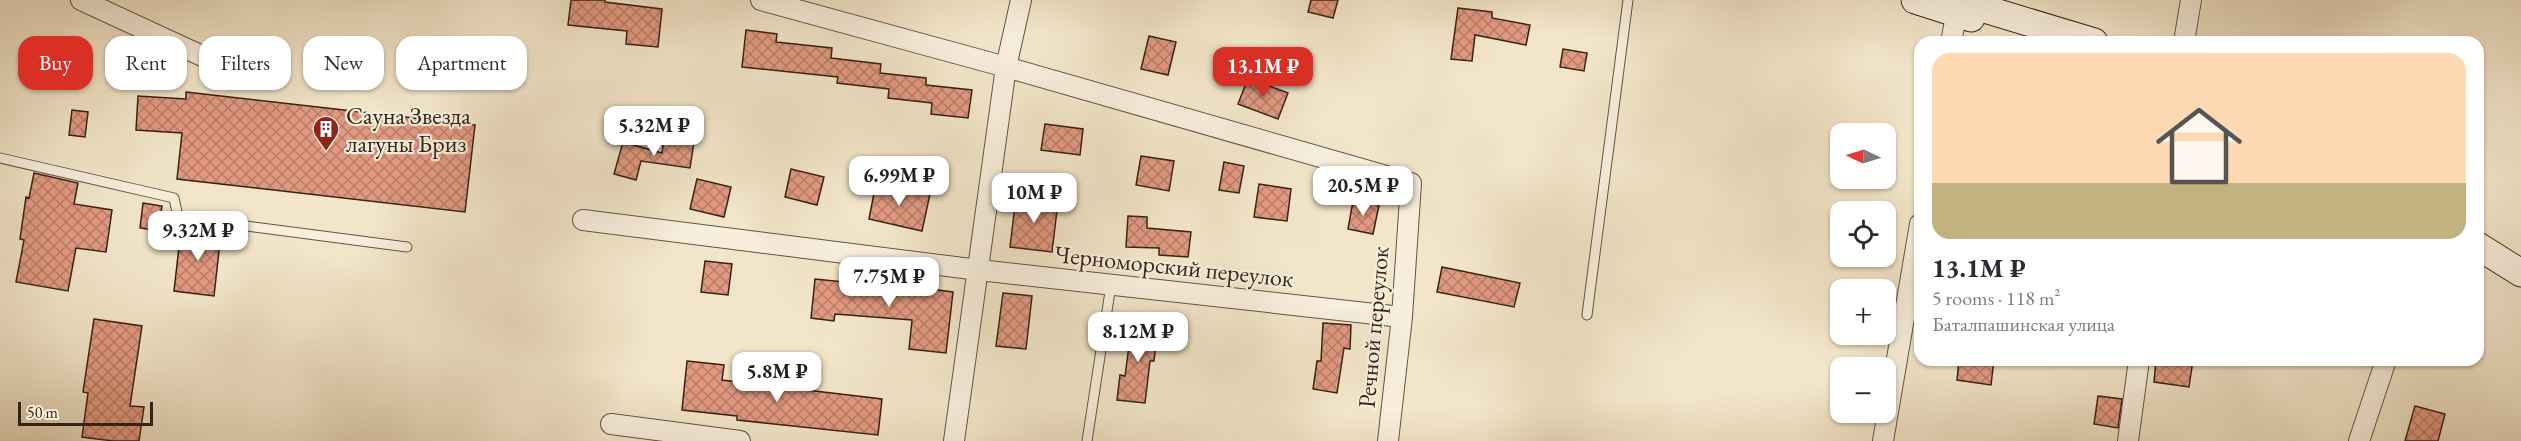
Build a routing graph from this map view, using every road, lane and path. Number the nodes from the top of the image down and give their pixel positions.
1 (81, 0) edge
2 (762, 0) edge
3 (1021, 0) edge
4 (1628, 0) edge
5 (1915, 0) edge
6 (2191, 0) edge
7 (1957, 5) edge
8 (1953, 36) edge
9 (2024, 36) edge
10 (2072, 36) edge
11 (2185, 36) edge
12 (199, 55) edge
13 (1006, 67) junction
14 (0, 158) edge
15 (583, 220) dead end
16 (407, 248) dead end
17 (2484, 250) edge
18 (1914, 259) edge
19 (2484, 264) edge
20 (979, 270) junction
21 (2521, 273) edge
22 (1111, 285) junction
23 (2521, 286) edge
24 (1587, 315) dead end
25 (1402, 317) junction
26 (2138, 366) edge
27 (2384, 366) edge
28 (611, 424) dead end
29 (740, 441) edge
30 (954, 441) edge
31 (1087, 441) edge
32 (1388, 441) edge
33 (1883, 441) edge
34 (2128, 441) edge
35 (2359, 441) edge

1 - 12 street
2 - 13 street
3 - 13 street
4 - 24 lane
5 - 7 main road
6 - 11 street
7 - 8 street
7 - 9 main road
7 - 10 main road
13 - 20 street
13 - 25 street, Речной переулок
14 - 16 lane
15 - 20 street, Черноморский переулок
17 - 21 main road
18 - 33 street
19 - 23 main road
20 - 22 street, Черноморский переулок
20 - 30 street
22 - 25 street, Черноморский переулок
22 - 31 lane
25 - 32 street, Речной переулок
26 - 34 street
27 - 35 street
28 - 29 street

